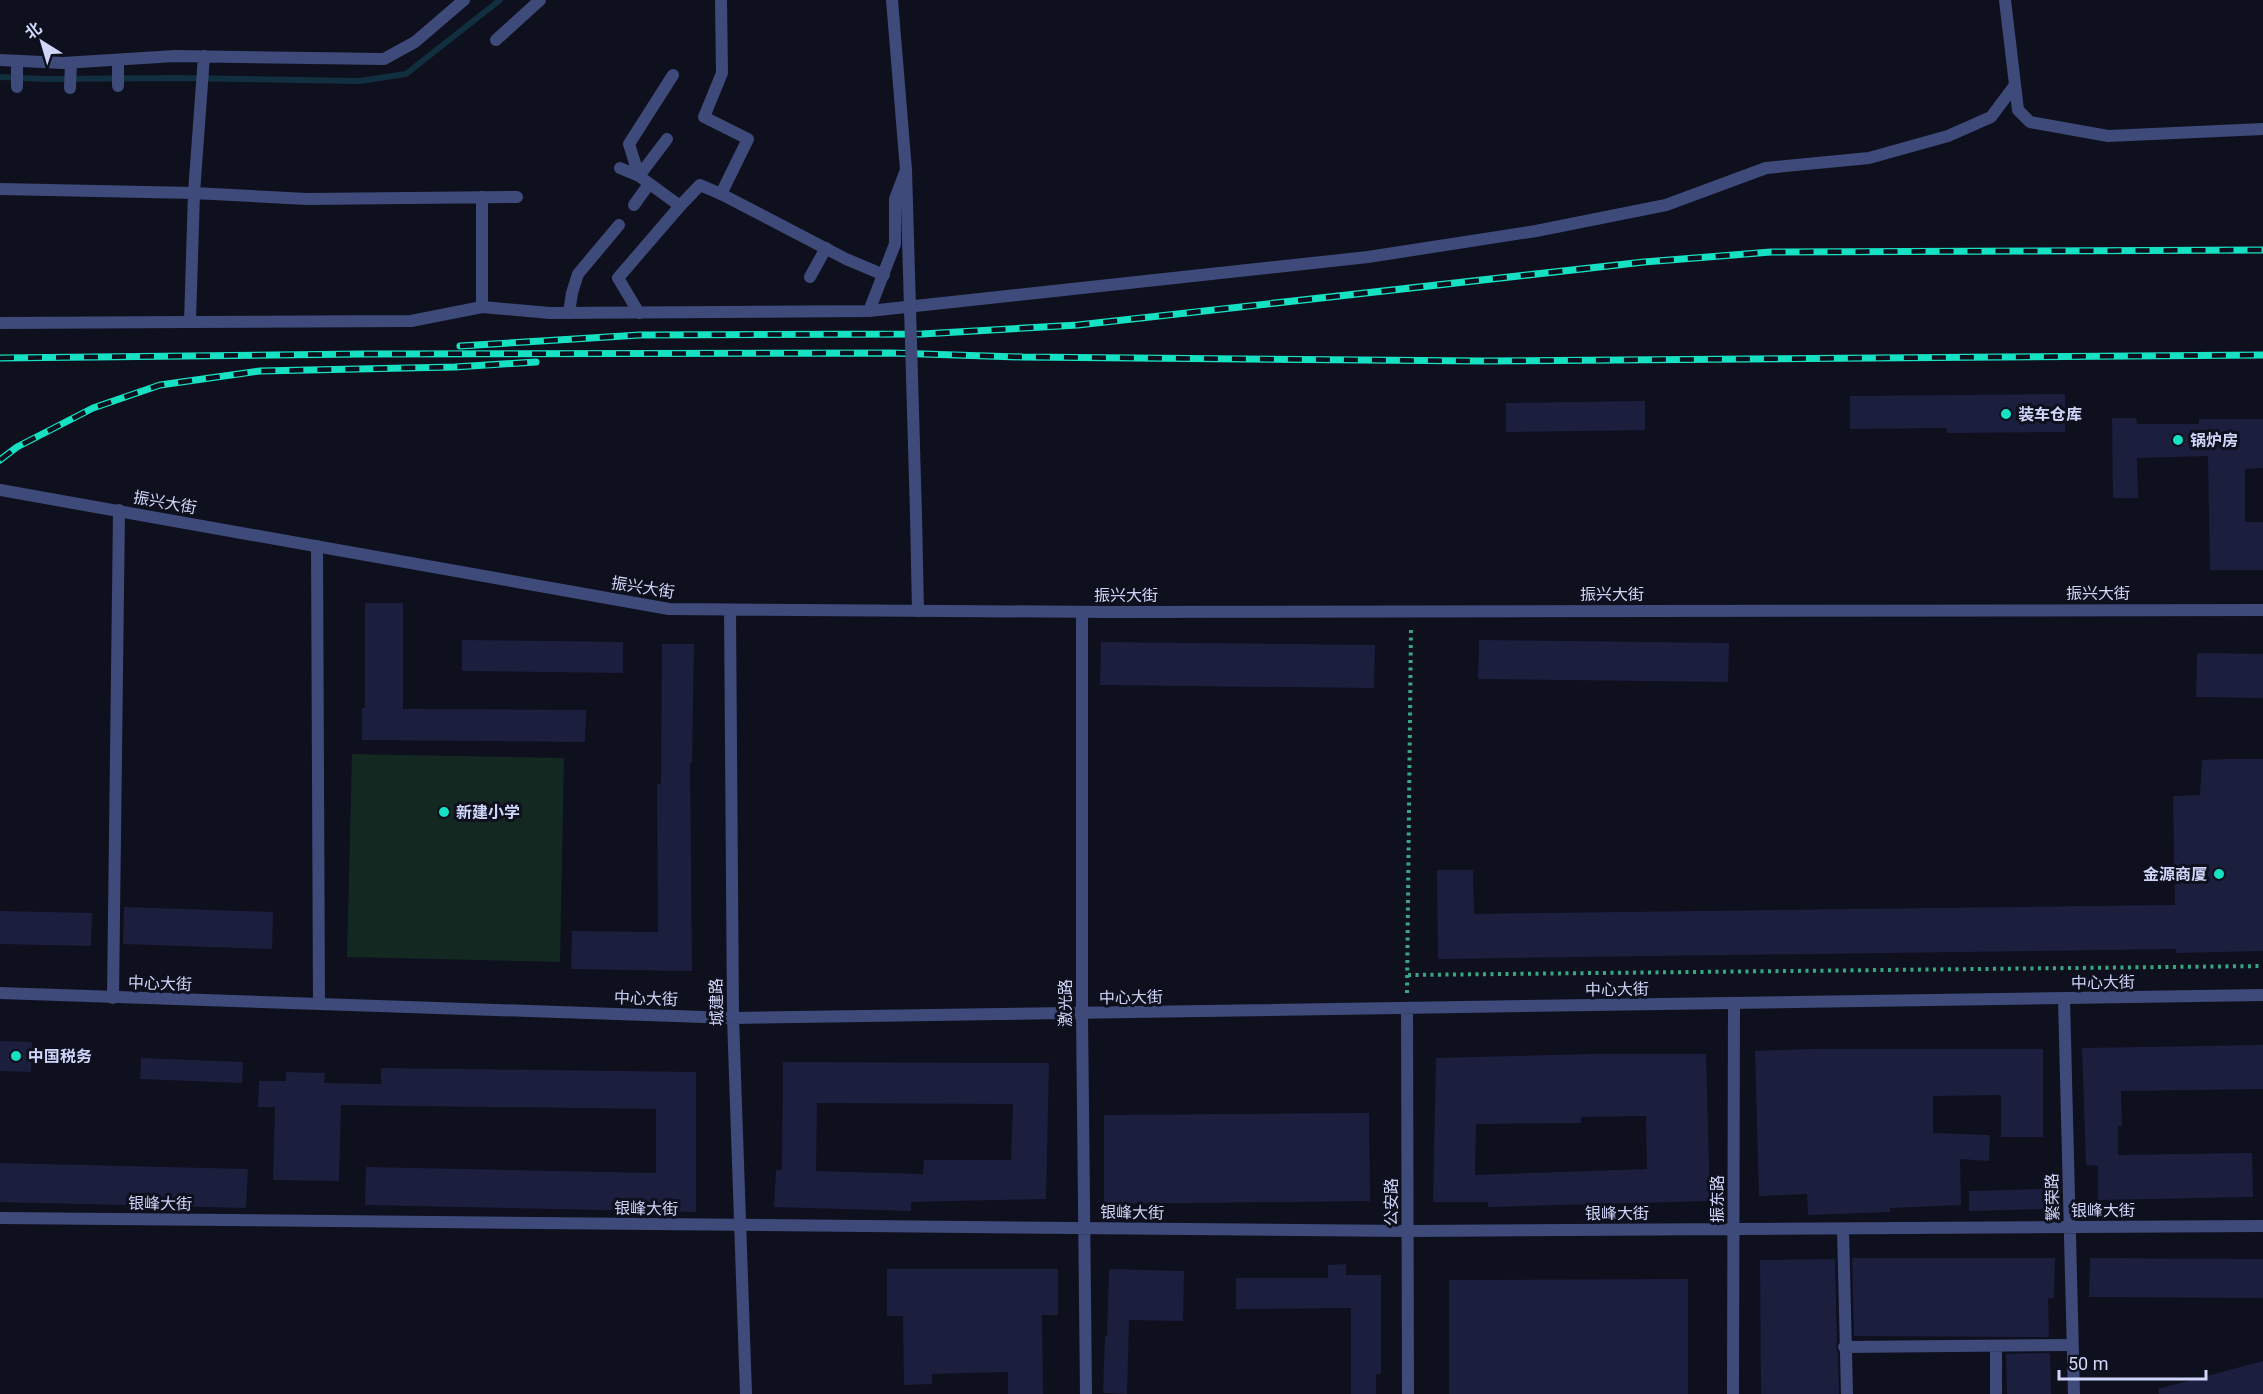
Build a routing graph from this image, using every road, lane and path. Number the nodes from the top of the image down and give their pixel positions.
1 (464, 0) edge
2 (540, 0) edge
3 (721, 0) edge
4 (892, 0) edge
5 (2005, 0) edge
6 (496, 40) dead end
7 (204, 56) junction
8 (0, 60) edge
9 (118, 60) junction
10 (17, 61) junction
11 (71, 63) junction
12 (673, 75) dead end
13 (2015, 85) junction
14 (118, 86) dead end
15 (17, 87) dead end
16 (70, 88) dead end
17 (2263, 129) edge
18 (667, 139) dead end
19 (620, 168) dead end
20 (906, 170) junction
21 (644, 180) junction
22 (0, 189) edge
23 (194, 193) junction
24 (721, 194) junction
25 (482, 197) junction
26 (517, 197) dead end
27 (634, 205) dead end
28 (680, 206) junction
29 (619, 225) dead end
30 (825, 248) junction
31 (884, 275) junction
32 (810, 277) dead end
33 (482, 307) junction
34 (869, 311) junction
35 (569, 313) junction
36 (639, 313) junction
37 (190, 322) junction
38 (0, 323) edge
39 (0, 490) edge
40 (119, 510) junction
41 (317, 546) junction
42 (730, 610) junction
43 (2263, 610) edge
44 (918, 611) junction
45 (1411, 611) junction
46 (1082, 612) junction
47 (2263, 966) edge
48 (1408, 975) junction
49 (0, 993) edge
50 (2263, 995) edge
51 (113, 998) junction
52 (2064, 999) junction
53 (319, 1004) junction
54 (1734, 1004) junction
55 (1407, 1009) junction
56 (1082, 1014) junction
57 (733, 1018) junction
58 (0, 1218) edge
59 (740, 1225) junction
60 (2263, 1226) edge
61 (2070, 1227) junction
62 (1084, 1228) junction
63 (1843, 1228) junction
64 (1733, 1229) junction
65 (1408, 1231) junction
66 (2073, 1346) junction
67 (1844, 1347) junction
68 (1996, 1347) junction
69 (746, 1394) edge
70 (1086, 1394) edge
71 (1408, 1394) edge
72 (1733, 1394) edge
73 (1846, 1394) edge
74 (1996, 1394) edge
75 (2074, 1394) edge

1 - 7 street
2 - 6 street
3 - 24 street
4 - 20 street
5 - 13 street
7 - 9 street
7 - 23 street
8 - 10 street
9 - 11 street
9 - 14 street
10 - 11 street
10 - 15 street
11 - 16 street
12 - 21 street
13 - 17 street
13 - 34 street
18 - 21 street
19 - 21 street
20 - 31 street
20 - 44 street, bridge
21 - 27 street
21 - 28 street
22 - 23 street
23 - 25 street
23 - 37 street
24 - 28 street
24 - 30 street
25 - 26 street
25 - 33 street
28 - 36 street
29 - 35 street
30 - 31 street
30 - 32 street
31 - 34 street
33 - 35 street
33 - 37 street
34 - 36 street
35 - 36 street
37 - 38 street
39 - 40 street, 振兴大街
40 - 41 street, 振兴大街
40 - 51 street
41 - 42 street, 振兴大街
41 - 53 street
42 - 44 street, 振兴大街
42 - 57 street, 城建路
43 - 45 street, 振兴大街
44 - 46 street, 振兴大街
45 - 46 street, 振兴大街
45 - 48 path
46 - 56 street, 激光路
47 - 48 path
48 - 55 path
49 - 51 street, 中心大街
50 - 52 street, 中心大街
51 - 53 street, 中心大街
52 - 54 street, 中心大街
52 - 61 street, 繁荣路
53 - 57 street, 中心大街
54 - 55 street, 中心大街
54 - 64 street, 振东路
55 - 56 street, 中心大街
55 - 65 street, 公安路
56 - 57 street, 中心大街
56 - 62 street, 激光路
57 - 59 street, 城建路
58 - 59 street, 银峰大街
59 - 62 street, 银峰大街
59 - 69 street, 城建路
60 - 61 street, 银峰大街
61 - 63 street, 银峰大街
61 - 66 street, 繁荣路
62 - 65 street, 银峰大街
62 - 70 street, 激光路
63 - 64 street, 银峰大街
63 - 67 street
64 - 65 street, 银峰大街
64 - 72 street, 振东路
65 - 71 street, 公安路
66 - 68 street
66 - 75 street, 繁荣路
67 - 68 street
67 - 73 street
68 - 74 street

